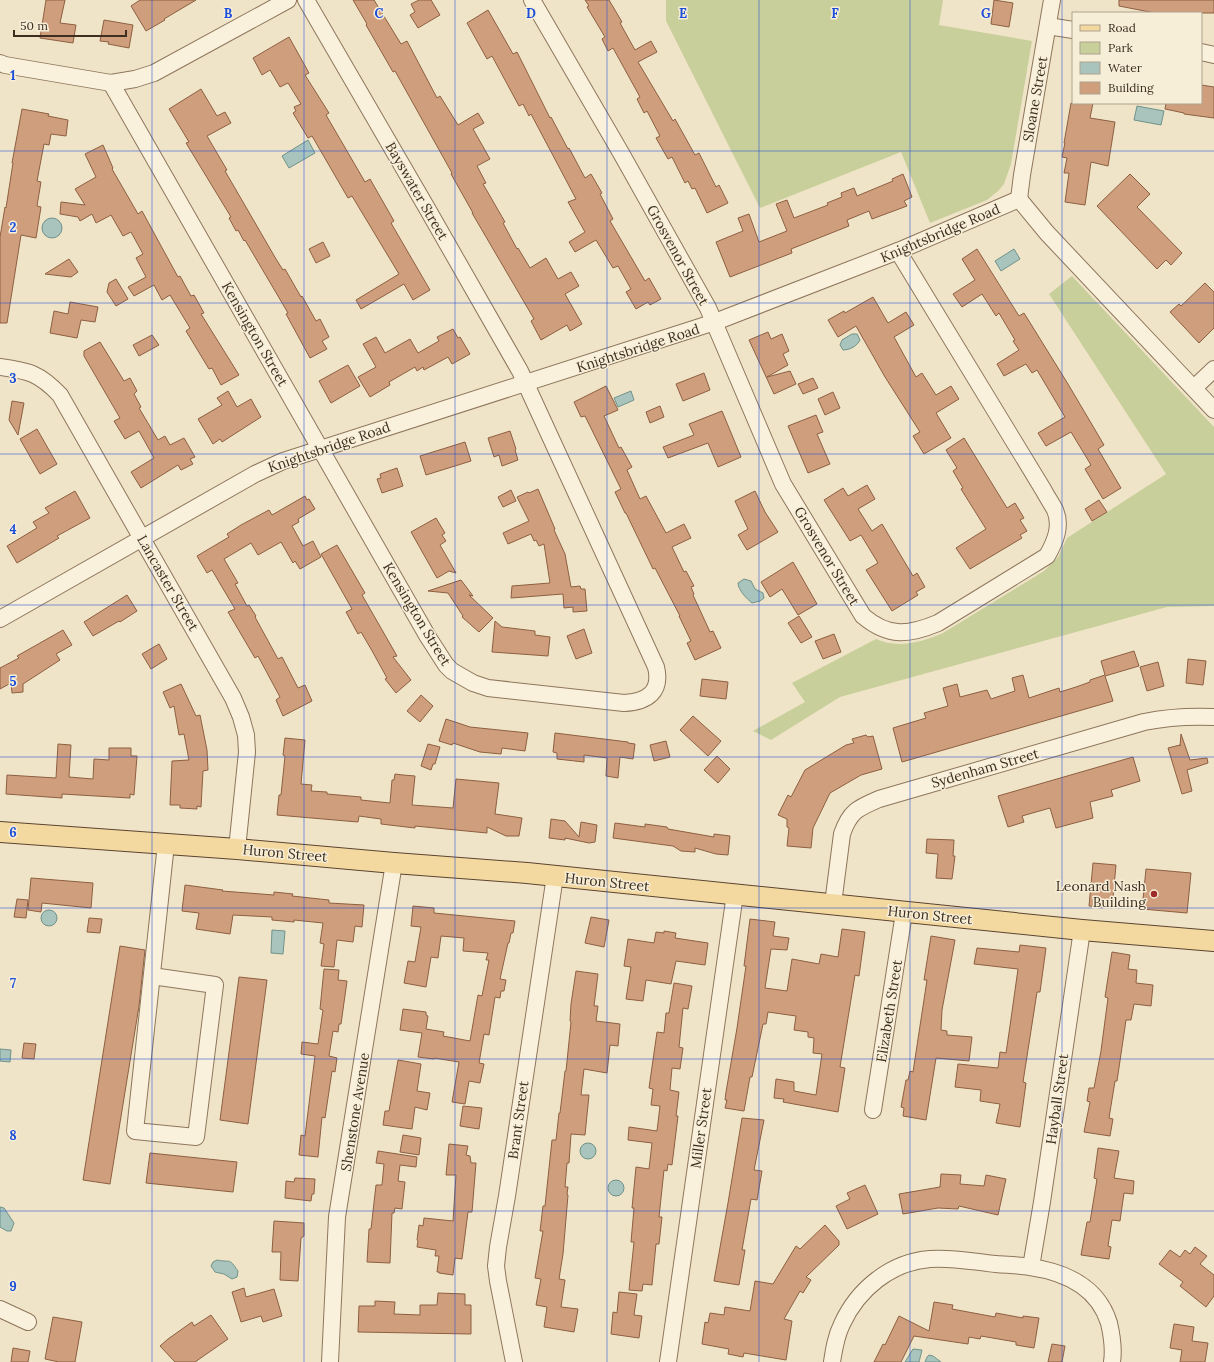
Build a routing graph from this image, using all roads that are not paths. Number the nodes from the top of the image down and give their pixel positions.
1 (288, 0) edge
2 (306, 0) edge
3 (532, 0) edge
4 (1052, 0) edge
5 (1048, 26) junction
6 (1072, 30) edge
7 (1202, 52) edge
8 (1214, 55) edge
9 (0, 64) edge
10 (111, 83) junction
11 (1019, 199) junction
12 (898, 251) junction
13 (715, 322) junction
14 (0, 367) edge
15 (1214, 369) edge
16 (526, 384) junction
17 (1194, 388) junction
18 (1214, 410) edge
19 (320, 448) junction
20 (142, 539) junction
21 (0, 620) edge
22 (1214, 718) edge
23 (0, 832) edge
24 (166, 844) junction
25 (237, 849) junction
26 (394, 863) junction
27 (555, 876) junction
28 (735, 894) junction
29 (833, 904) junction
30 (904, 913) junction
31 (1082, 930) junction
32 (1214, 941) edge
33 (152, 976) junction
34 (873, 1110) dead end
35 (1031, 1267) junction
36 (0, 1309) edge
37 (28, 1322) dead end
38 (330, 1362) edge
39 (514, 1362) edge
40 (668, 1362) edge
41 (832, 1362) edge
42 (1112, 1362) edge

1 - 10 street
2 - 16 street, Bayswater Street
3 - 13 street, Grosvenor Street
4 - 5 street, Sloane Street
5 - 6 street
5 - 11 street, Sloane Street
7 - 8 street
9 - 10 street
10 - 19 street, Kensington Street
11 - 12 street, Knightsbridge Road
11 - 17 street
12 - 13 street, Knightsbridge Road
12 - 13 street, Grosvenor Street
13 - 16 street, Knightsbridge Road
14 - 20 street, Lancaster Street
15 - 17 street
16 - 19 street, Knightsbridge Road
16 - 19 street, Kensington Street
17 - 18 street
19 - 20 street, Knightsbridge Road
20 - 21 street, Knightsbridge Road
20 - 25 street, Lancaster Street
22 - 29 street, Sydenham Street
23 - 24 main road, Huron Street
24 - 25 main road, Huron Street
24 - 33 street
25 - 26 main road, Huron Street
26 - 27 main road, Huron Street
26 - 38 street, Shenstone Avenue
27 - 28 main road, Huron Street
27 - 39 street, Brant Street
28 - 29 main road, Huron Street
28 - 40 street, Miller Street
29 - 30 main road, Huron Street
30 - 31 main road, Huron Street
30 - 34 street, Elizabeth Street
31 - 32 main road, Huron Street
31 - 35 street, Hayball Street
33 - 33 street
35 - 41 street
35 - 42 street
36 - 37 street

